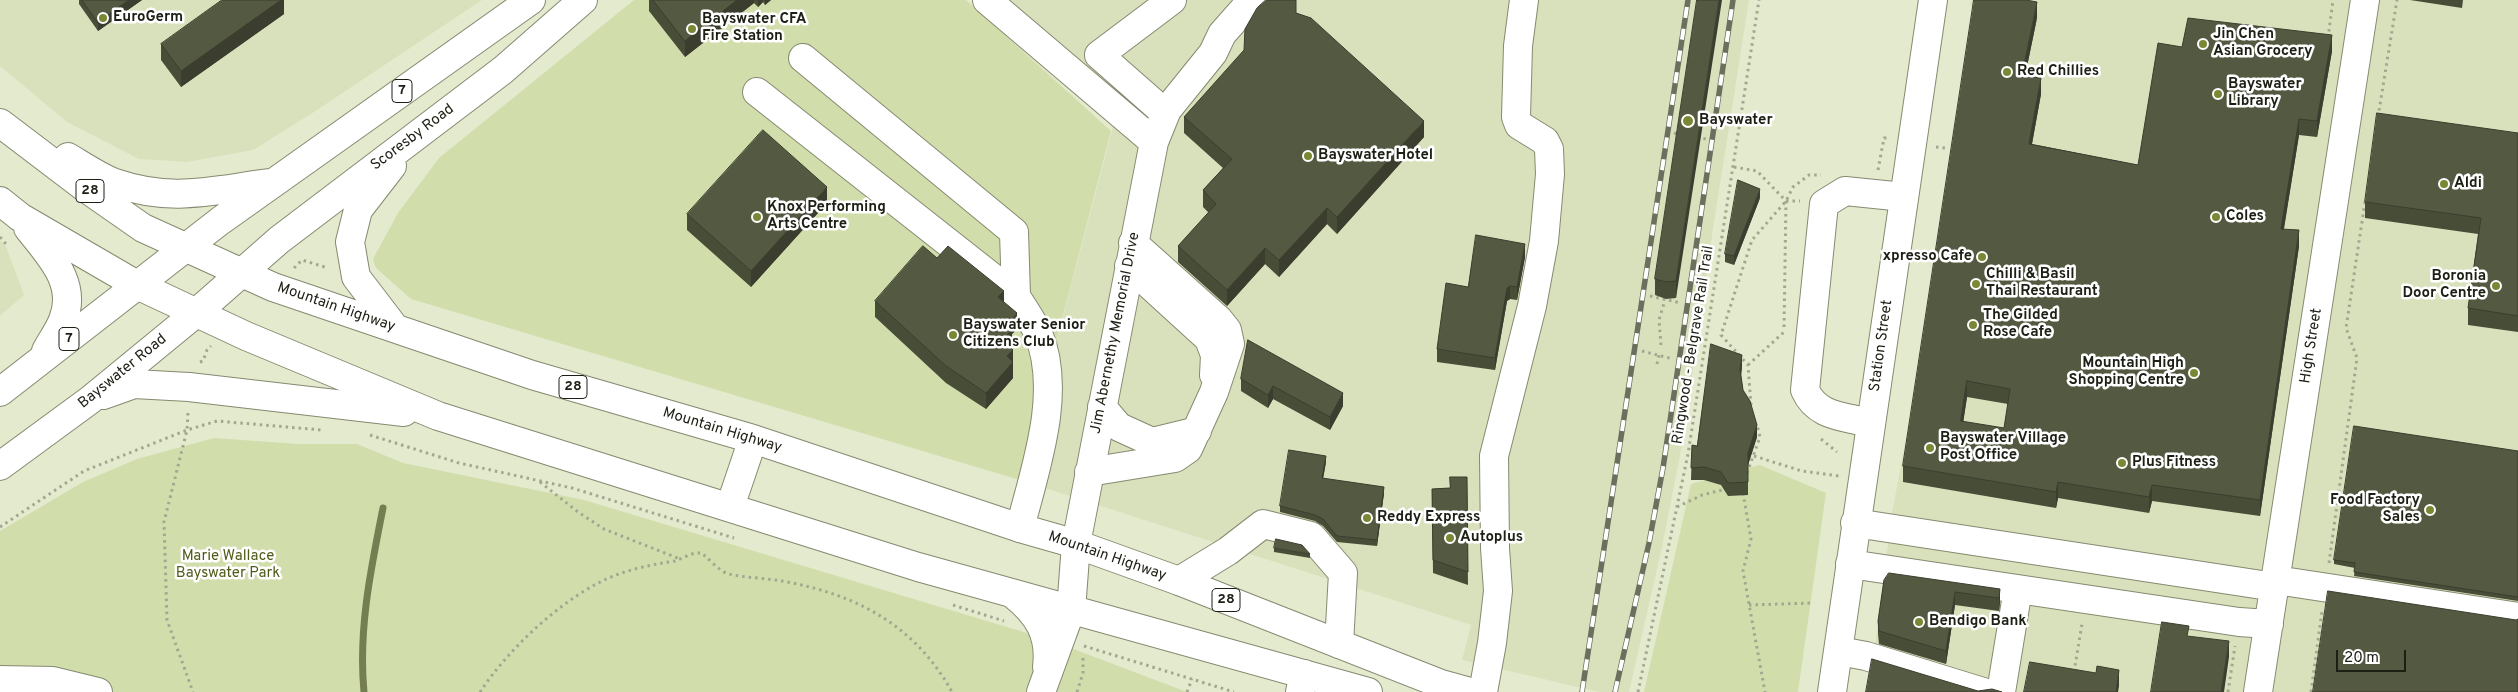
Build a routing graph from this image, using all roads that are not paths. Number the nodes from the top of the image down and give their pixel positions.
1 (531, 0) edge
2 (582, 0) edge
3 (987, 0) edge
4 (1172, 0) edge
5 (1252, 0) edge
6 (1524, 0) edge
7 (1933, 0) edge
8 (2364, 0) edge
9 (803, 58) dead end
10 (757, 92) dead end
11 (1166, 113) junction
12 (0, 121) edge
13 (414, 138) junction
14 (1154, 142) junction
15 (272, 182) junction
16 (1904, 197) junction
17 (10, 209) edge
18 (186, 249) junction
19 (1131, 255) junction
20 (242, 273) junction
21 (137, 285) junction
22 (1016, 296) junction
23 (196, 314) junction
24 (395, 328) junction
25 (39, 363) junction
26 (0, 392) edge
27 (90, 400) junction
28 (1102, 407) junction
29 (438, 416) junction
30 (1870, 423) junction
31 (1198, 431) junction
32 (753, 439) junction
33 (0, 466) edge
34 (1090, 472) junction
35 (730, 507) junction
36 (1855, 523) junction
37 (1020, 528) junction
38 (1076, 544) junction
39 (1850, 564) junction
40 (1179, 581) junction
41 (2275, 583) junction
42 (2018, 589) junction
43 (1013, 594) junction
44 (1071, 610) junction
45 (2518, 618) edge
46 (2269, 624) junction
47 (1339, 644) junction
48 (1839, 651) junction
49 (0, 680) edge
50 (1302, 683) edge
51 (1044, 685) edge
52 (98, 692) edge
53 (1368, 692) edge
54 (1470, 692) edge
55 (1483, 692) edge
56 (1832, 692) edge
57 (1983, 692) edge
58 (2001, 692) edge
59 (2258, 692) edge

1 - 15 main road, 7
2 - 13 main road, Scoresby Road
3 - 14 main road
4 - 11 main road
5 - 11 main road, Jim Abernethy Memorial Drive
6 - 55 main road
7 - 16 main road, Station Street
8 - 41 main road, High Street
9 - 22 main road
10 - 22 main road
11 - 14 main road, Jim Abernethy Memorial Drive
12 - 15 main road
12 - 18 main road, Mountain Highway / 28
13 - 20 main road, Scoresby Road
13 - 24 main road
14 - 19 main road, Jim Abernethy Memorial Drive
15 - 18 main road, 7
16 - 30 main road, Station Street
16 - 30 main road
17 - 21 main road
17 - 25 main road
18 - 20 main road, Mountain Highway / 28
18 - 21 main road, 7
19 - 28 main road, Jim Abernethy Memorial Drive
19 - 31 main road
20 - 23 main road, Bayswater Road
20 - 24 main road, Mountain Highway / 28
21 - 23 main road
21 - 25 main road, 7
22 - 37 main road
23 - 27 main road, Bayswater Road
23 - 29 main road
24 - 32 main road, Mountain Highway / 28
25 - 26 main road, 7
27 - 29 main road
27 - 33 main road, Bayswater Road
28 - 31 main road
28 - 34 main road, Jim Abernethy Memorial Drive
29 - 35 main road
30 - 36 main road, Station Street
31 - 34 main road
32 - 35 main road
32 - 37 main road, Mountain Highway / 28
34 - 38 main road, Jim Abernethy Memorial Drive
35 - 43 main road
36 - 39 main road, Station Street
36 - 41 main road
37 - 38 main road, Mountain Highway / 28
38 - 40 main road, Mountain Highway / 28
38 - 44 main road, Jim Abernethy Memorial Drive
38 - 50 main road
39 - 42 main road
39 - 48 main road, Station Street
40 - 47 main road, Mountain Highway / 28
40 - 47 main road
41 - 45 main road
41 - 46 main road, High Street
42 - 46 main road
42 - 58 main road
43 - 44 main road
43 - 51 main road
44 - 50 main road
44 - 51 main road, Jim Abernethy Memorial Drive
46 - 59 main road, High Street
47 - 54 main road, Mountain Highway / 28
48 - 56 main road, Station Street
48 - 57 main road
49 - 52 main road
50 - 53 main road

